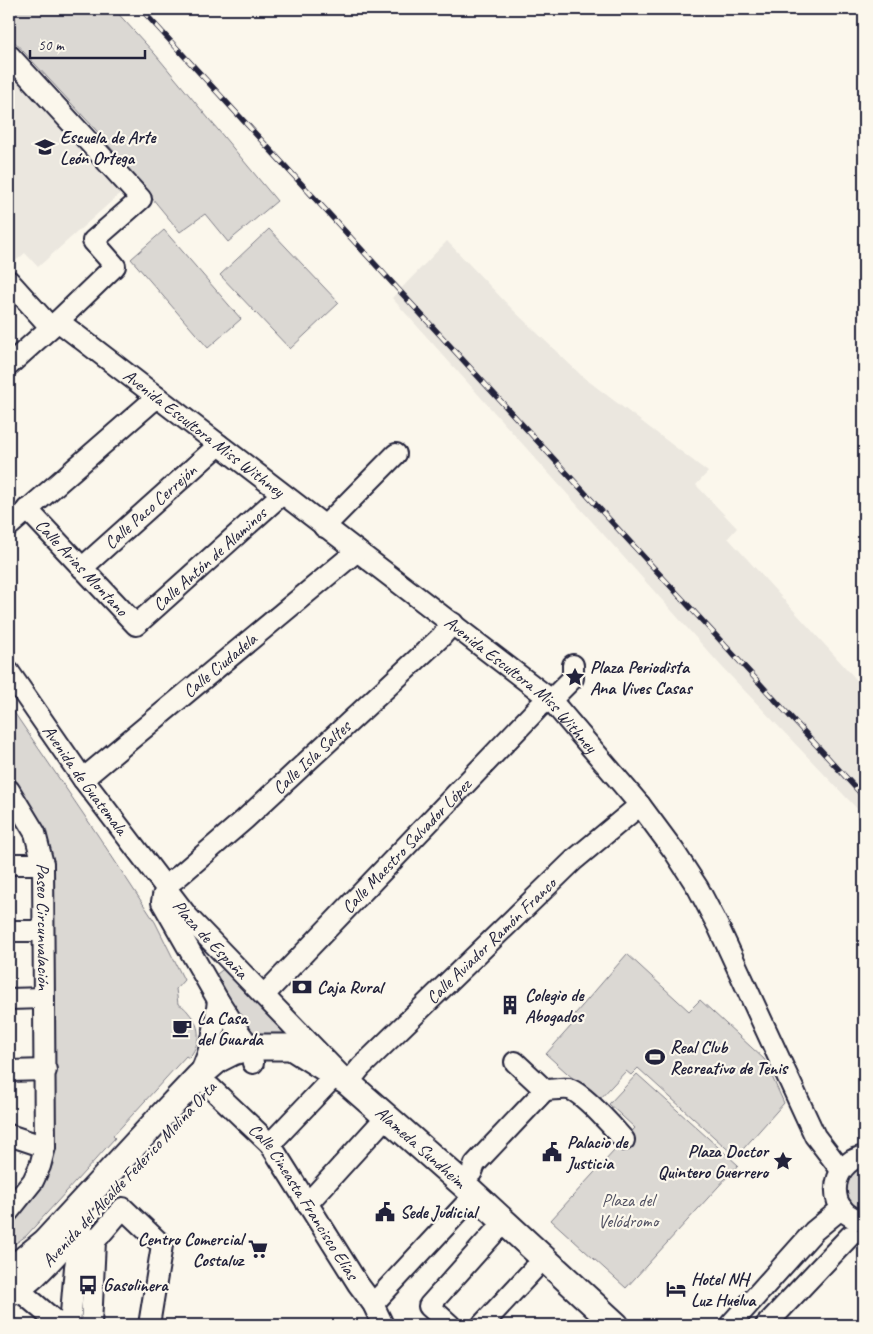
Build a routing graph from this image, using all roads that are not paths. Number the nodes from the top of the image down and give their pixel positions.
1 (10, 56) edge
2 (9, 281) edge
3 (51, 320) junction
4 (9, 365) edge
5 (157, 397) junction
6 (219, 445) junction
7 (396, 454) dead end
8 (282, 494) junction
9 (27, 509) junction
10 (9, 526) edge
11 (324, 527) junction
12 (357, 551) junction
13 (82, 568) junction
14 (453, 623) junction
15 (136, 626) joint
16 (573, 665) dead end
17 (9, 672) edge
18 (550, 699) junction
19 (82, 780) junction
20 (9, 791) edge
21 (640, 805) junction
22 (9, 864) edge
23 (43, 864) junction
24 (165, 886) junction
25 (43, 931) junction
26 (9, 932) edge
27 (264, 995) junction
28 (44, 998) junction
29 (9, 999) edge
30 (218, 1000) junction
31 (252, 1055) junction
32 (515, 1062) dead end
33 (46, 1070) junction
34 (9, 1071) edge
35 (205, 1081) junction
36 (338, 1083) junction
37 (545, 1090) junction
38 (377, 1127) junction
39 (9, 1135) edge
40 (624, 1140) dead end
41 (270, 1144) junction
42 (45, 1147) junction
43 (864, 1156) edge
44 (841, 1170) junction
45 (472, 1172) dead end
46 (307, 1204) junction
47 (464, 1206) junction
48 (10, 1207) edge
49 (842, 1208) junction
50 (83, 1222) junction
51 (859, 1226) edge
52 (494, 1233) junction
53 (533, 1270) junction
54 (10, 1285) edge
55 (374, 1304) junction
56 (60, 1325) edge
57 (70, 1325) edge
58 (91, 1325) edge
59 (149, 1325) edge
60 (383, 1325) edge
61 (450, 1325) edge
62 (482, 1325) edge
63 (594, 1325) edge
64 (616, 1325) edge
65 (730, 1325) edge
66 (766, 1325) edge

1 - 3 street
2 - 3 street, Avenida Escultora Miss Withney
3 - 4 street
3 - 5 street, Avenida Escultora Miss Withney
5 - 6 street, Avenida Escultora Miss Withney
5 - 9 street
6 - 8 street, Avenida Escultora Miss Withney
6 - 13 street, Calle Paco Cerrejón
7 - 11 street
8 - 11 street, Avenida Escultora Miss Withney
8 - 15 street, Calle Antón de Alaminos
9 - 10 street
9 - 13 street, Calle Arias Montano
11 - 12 street, Avenida Escultora Miss Withney
12 - 14 street, Avenida Escultora Miss Withney
12 - 19 street, Calle Ciudadela
13 - 15 street, Calle Arias Montano
14 - 18 street, Avenida Escultora Miss Withney
14 - 24 street, Calle Isla Saltes
16 - 18 street
17 - 19 street, Avenida de Guatemala
18 - 21 street, Avenida Escultora Miss Withney
18 - 27 street, Calle Maestro Salvador López
19 - 24 street, Avenida de Guatemala
20 - 23 street, Paseo Circunvalación
21 - 36 street, Calle Aviador Ramón Franco
21 - 44 street, Avenida Escultora Miss Withney
22 - 23 street
23 - 25 street, Paseo Circunvalación
24 - 27 street, Plaza de España
24 - 30 street, Plaza de España
25 - 26 street
25 - 28 street, Paseo Circunvalación
27 - 36 street, Plaza de España
28 - 29 street
28 - 33 street, Paseo Circunvalación
30 - 31 street, Plaza de España
30 - 35 street, Plaza de España
31 - 35 main road, Avenida del Alcalde Federico Molina Orta
31 - 36 main road, Alameda Sundheim
32 - 37 street
33 - 34 street
33 - 42 street, Paseo Circunvalación
35 - 41 street, Calle Cineasta Francisco Elías
35 - 50 main road, Avenida del Alcalde Federico Molina Orta
35 - 54 main road, Avenida del Alcalde Federico Molina Orta
36 - 38 main road, Alameda Sundheim
36 - 41 street, Calle Aviador Ramón Franco
36 - 64 main road, Alameda Sundheim
37 - 40 street
37 - 45 street
38 - 46 street
38 - 47 main road, Alameda Sundheim
39 - 42 street
41 - 46 street, Calle Cineasta Francisco Elías
42 - 48 street, Paseo Circunvalación
43 - 44 street
44 - 49 street
46 - 55 street, Calle Cineasta Francisco Elías
47 - 52 main road, Alameda Sundheim
47 - 55 street
49 - 51 street
49 - 65 street
50 - 54 main road, Avenida del Alcalde Federico Molina Orta
50 - 57 street
51 - 66 street
52 - 53 main road, Alameda Sundheim
52 - 61 street
53 - 62 street
53 - 63 main road, Alameda Sundheim
54 - 56 street
55 - 60 street, Calle Cineasta Francisco Elías
58 - 59 street

